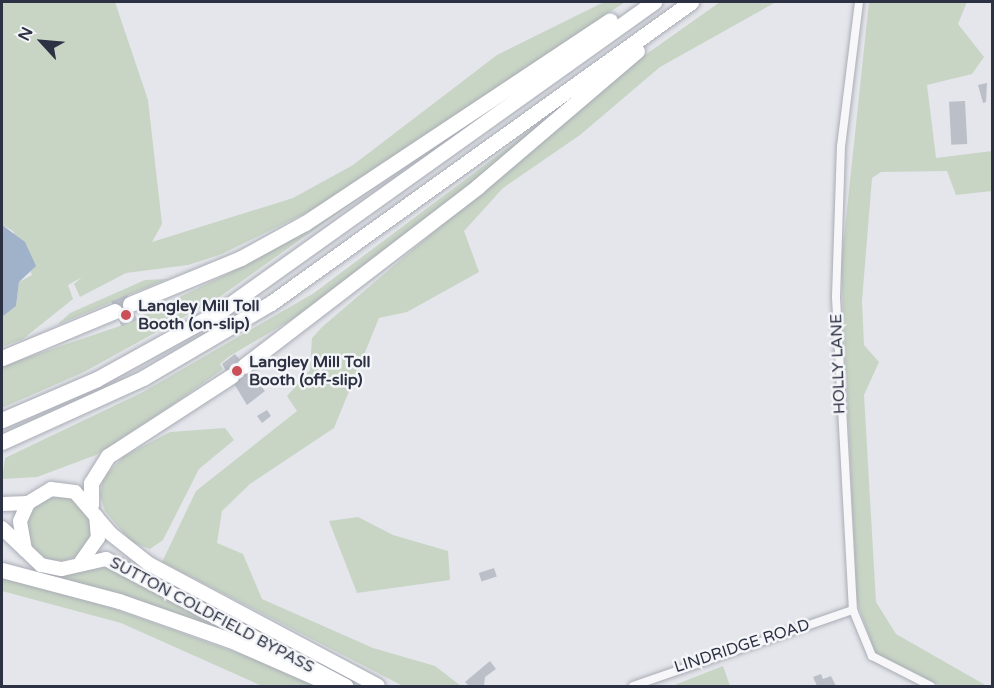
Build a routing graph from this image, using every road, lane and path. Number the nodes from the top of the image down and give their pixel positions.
1 (640, 2) edge
2 (654, 2) edge
3 (691, 2) edge
4 (700, 2) edge
5 (859, 2) edge
6 (130, 304) dead end
7 (115, 310) dead end
8 (2, 358) edge
9 (244, 366) dead end
10 (231, 376) dead end
11 (2, 420) edge
12 (2, 442) edge
13 (28, 503) junction
14 (2, 504) edge
15 (92, 508) junction
16 (2, 528) edge
17 (25, 550) junction
18 (75, 566) junction
19 (2, 570) edge
20 (853, 610) junction
21 (336, 687) edge
22 (346, 687) edge
23 (378, 687) edge
24 (633, 687) edge
25 (931, 687) edge

1 - 6 highway
2 - 11 highway
3 - 12 highway
4 - 9 highway
5 - 20 street, HOLLY LANE
7 - 8 highway
10 - 15 highway
13 - 14 highway, SUTTON COLDFIELD BYPASS
13 - 15 highway, SUTTON COLDFIELD BYPASS
13 - 17 highway
15 - 18 highway, SUTTON COLDFIELD BYPASS
15 - 23 highway, SUTTON COLDFIELD BYPASS
16 - 17 highway, SUTTON COLDFIELD BYPASS
17 - 18 highway, SUTTON COLDFIELD BYPASS
18 - 22 highway, SUTTON COLDFIELD BYPASS
19 - 21 highway
20 - 24 street, LINDRIDGE ROAD
20 - 25 street, HOLLY LANE

